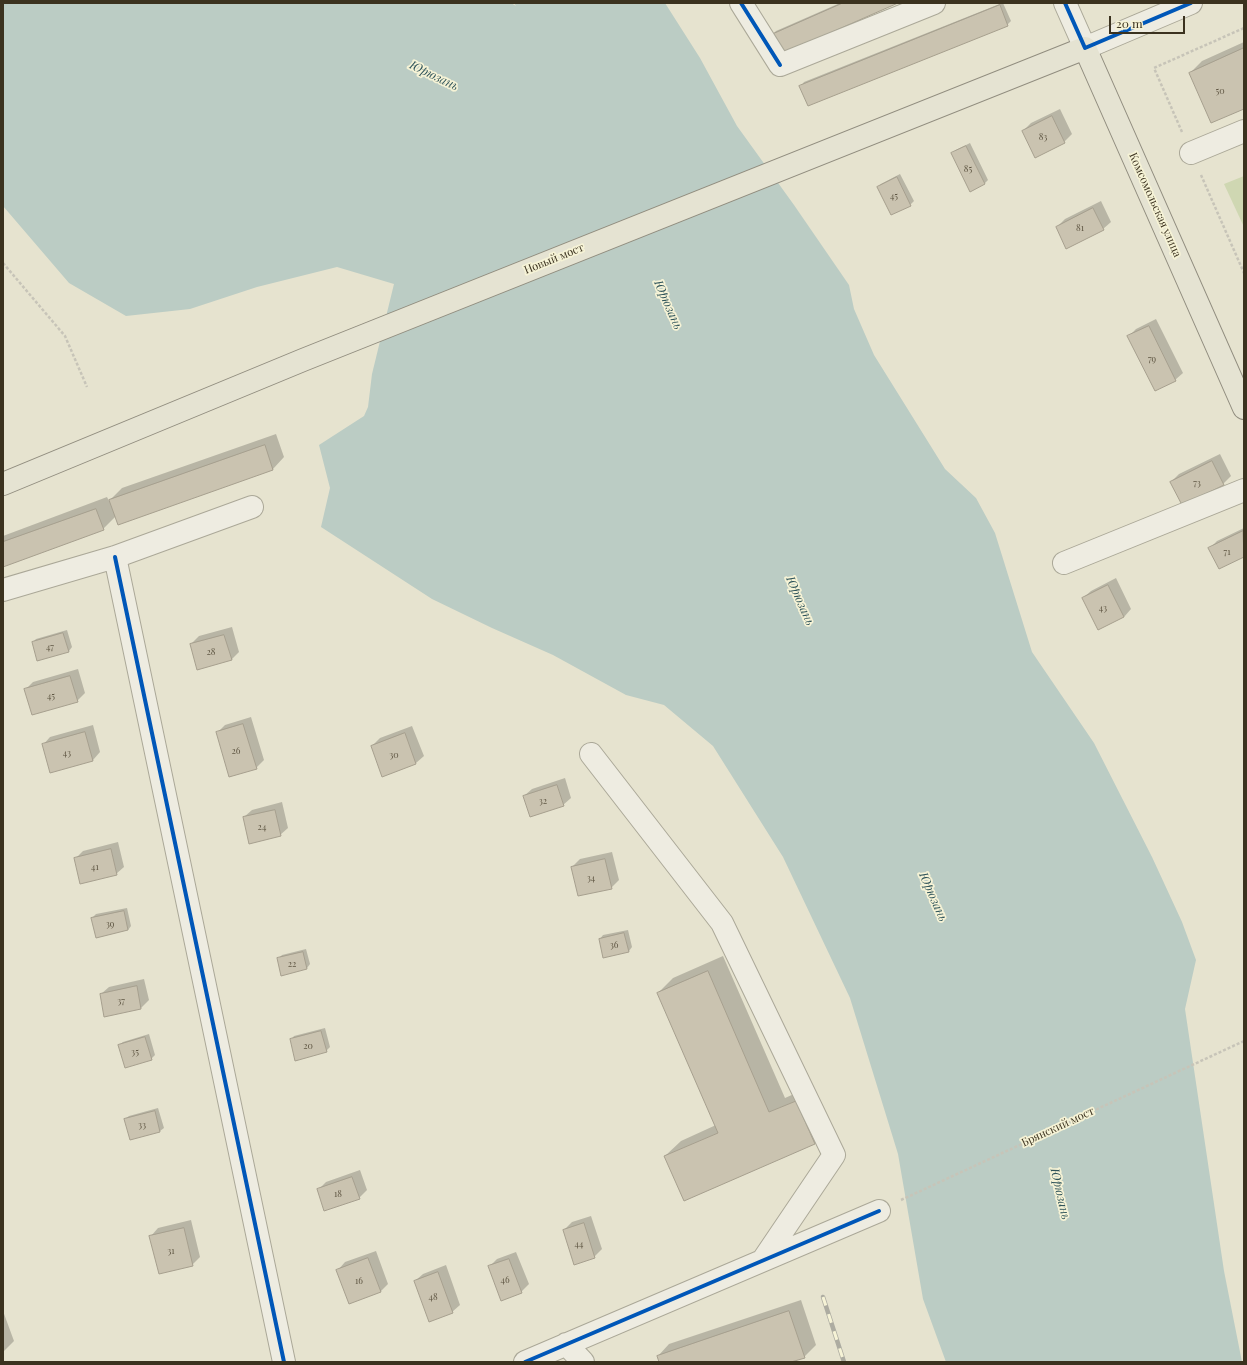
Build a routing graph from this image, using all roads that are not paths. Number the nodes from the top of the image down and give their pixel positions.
1 (741, 3) edge
2 (934, 3) edge
3 (1065, 3) edge
4 (1191, 3) edge
5 (1085, 48) junction
6 (1244, 131) edge
7 (1191, 153) dead end
8 (1244, 408) edge
9 (3, 484) edge
10 (1244, 490) edge
11 (252, 507) dead end
12 (115, 556) junction
13 (1064, 563) dead end
14 (3, 590) edge
15 (591, 754) dead end
16 (878, 1211) road end
17 (763, 1260) junction
18 (566, 1344) junction
19 (284, 1362) edge
20 (525, 1362) edge
21 (583, 1362) edge

1 - 2 street
3 - 5 street, Комсомольская улица
4 - 5 street
5 - 8 main road, Комсомольская улица
5 - 9 main road, Новый мост
6 - 7 street
10 - 13 street
11 - 12 street
12 - 14 street
12 - 19 street
15 - 17 street
16 - 17 street
17 - 18 street
18 - 20 street
18 - 21 street

